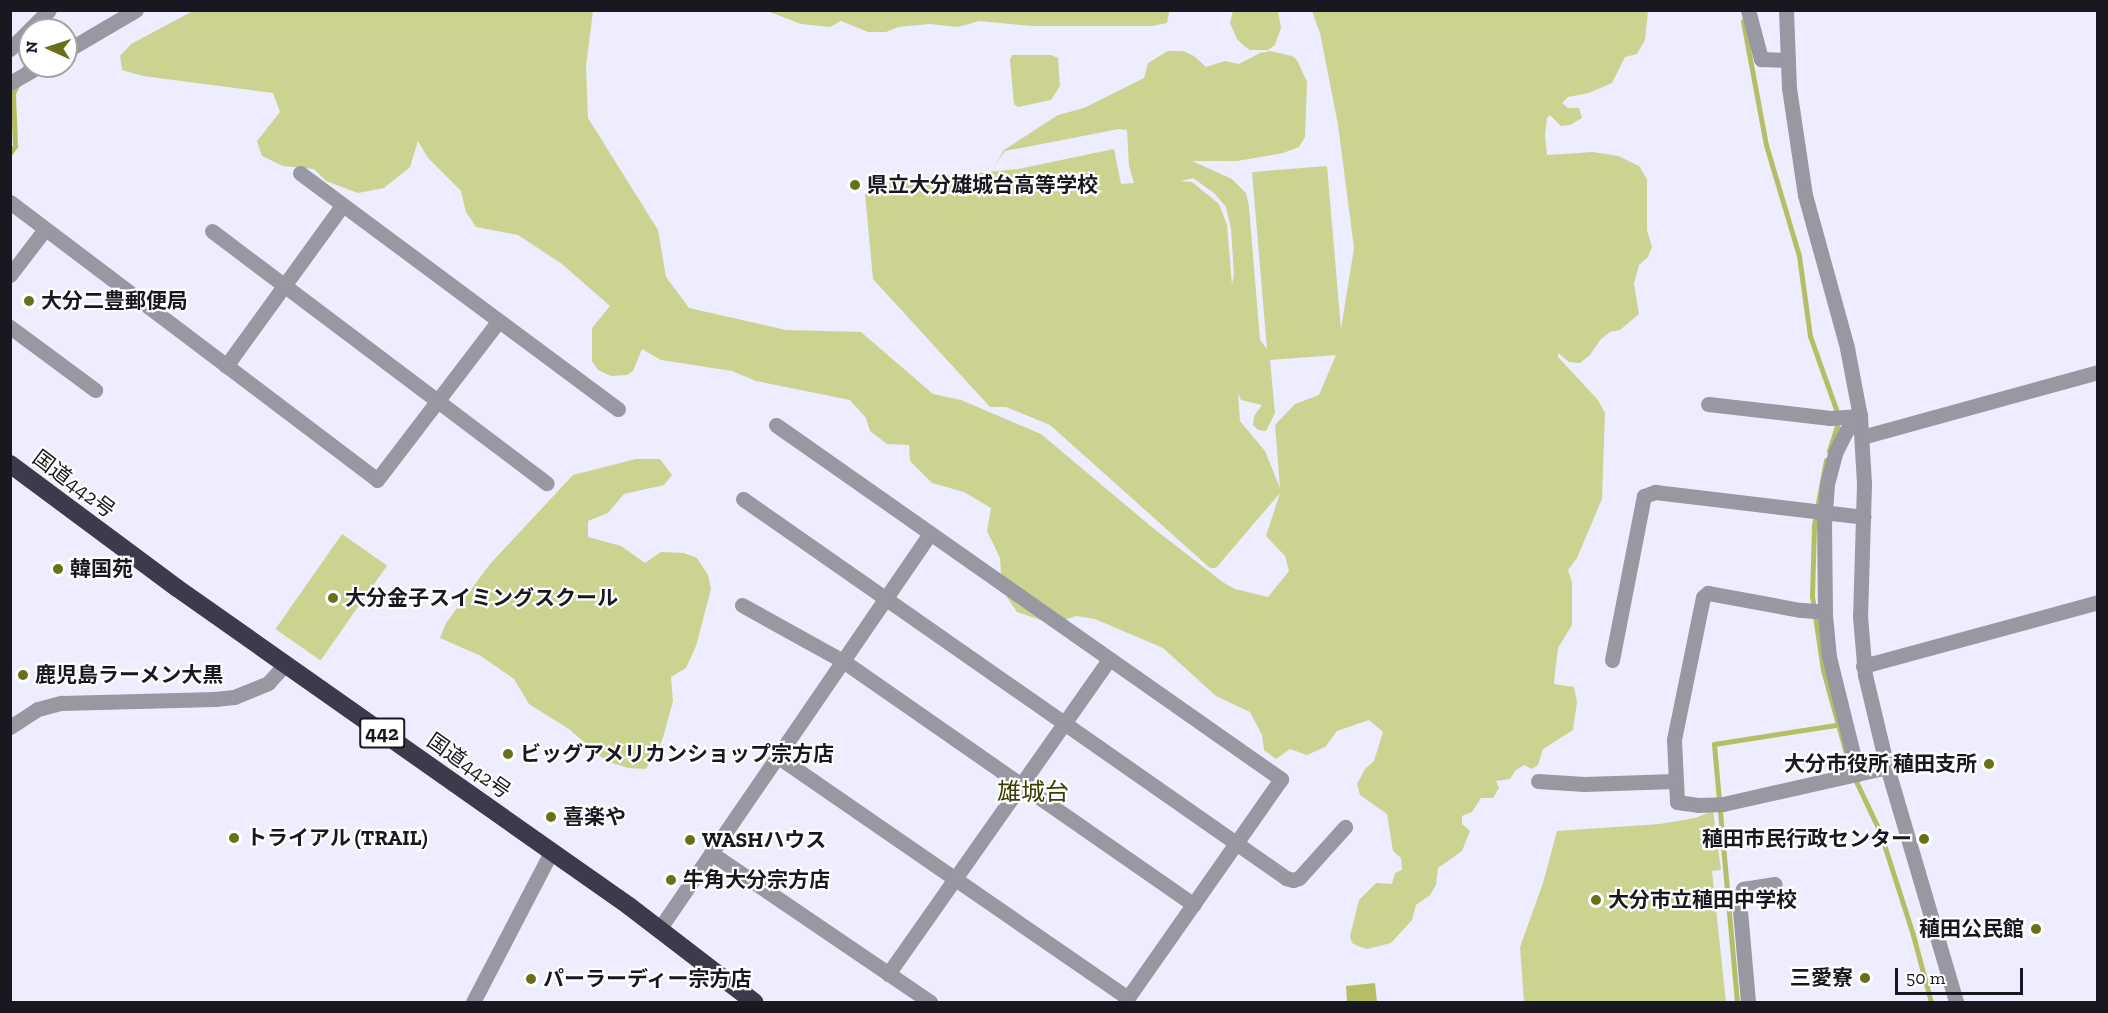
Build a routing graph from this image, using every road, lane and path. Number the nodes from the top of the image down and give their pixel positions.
1 (49, 10) edge
2 (136, 10) edge
3 (1748, 10) edge
4 (1786, 10) edge
5 (78, 44) edge
6 (10, 49) edge
7 (1788, 60) junction
8 (300, 173) dead end
9 (10, 202) edge
10 (341, 207) junction
11 (45, 229) junction
12 (212, 231) dead end
13 (10, 275) edge
14 (284, 286) junction
15 (498, 322) junction
16 (10, 327) edge
17 (226, 366) junction
18 (2097, 372) edge
19 (95, 390) dead end
20 (438, 402) junction
21 (1708, 404) dead end
22 (618, 409) dead end
23 (1860, 416) junction
24 (776, 425) dead end
25 (1862, 437) junction
26 (10, 464) edge
27 (547, 483) dead end
28 (742, 499) dead end
29 (1818, 511) junction
30 (1864, 517) junction
31 (930, 534) junction
32 (886, 599) junction
33 (2097, 602) edge
34 (742, 605) dead end
35 (1825, 612) junction
36 (1109, 659) junction
37 (1612, 660) dead end
38 (843, 661) junction
39 (285, 665) junction
40 (1863, 666) junction
41 (1064, 723) junction
42 (10, 726) edge
43 (777, 756) junction
44 (1887, 767) junction
45 (1858, 774) junction
46 (1538, 781) dead end
47 (1675, 781) junction
48 (1021, 784) junction
49 (1345, 827) dead end
50 (1236, 843) junction
51 (551, 852) junction
52 (711, 854) junction
53 (955, 878) junction
54 (1775, 884) dead end
55 (1194, 904) junction
56 (660, 928) junction
57 (888, 974) junction
58 (1127, 1000) edge
59 (473, 1002) edge
60 (753, 1002) edge
61 (930, 1002) edge
62 (1748, 1002) edge
63 (1956, 1002) edge

1 - 6 street
2 - 5 street
3 - 7 street
4 - 7 street
7 - 23 street
8 - 10 street
9 - 11 street
10 - 14 street
10 - 15 street
11 - 13 street
11 - 17 street
12 - 14 street
14 - 17 street
14 - 20 street
15 - 20 street
15 - 22 street
16 - 19 street
17 - 20 street
18 - 25 street
20 - 27 street
21 - 23 street
23 - 25 street
23 - 29 street
24 - 31 street
25 - 30 street
26 - 39 highway, 国道442号 / 442
28 - 32 street
29 - 30 street
29 - 35 street
29 - 37 street
30 - 40 street
31 - 32 street
31 - 36 street
32 - 38 street
32 - 41 street
33 - 40 street
34 - 38 street
35 - 45 street
35 - 47 street
36 - 41 street
36 - 50 street
38 - 43 street
38 - 48 street
39 - 42 street
39 - 51 highway, 国道442号 / 442
40 - 44 street
41 - 48 street
41 - 50 street
43 - 52 street
43 - 53 street
44 - 45 street
44 - 63 street
45 - 47 street
46 - 47 street
48 - 53 street
48 - 55 street
49 - 50 street
50 - 55 street
51 - 56 highway, 国道442号 / 442
51 - 59 street
52 - 56 street
52 - 57 street
53 - 57 street
53 - 58 street
54 - 62 street
55 - 58 street
56 - 60 highway, 国道442号 / 442
57 - 61 street

